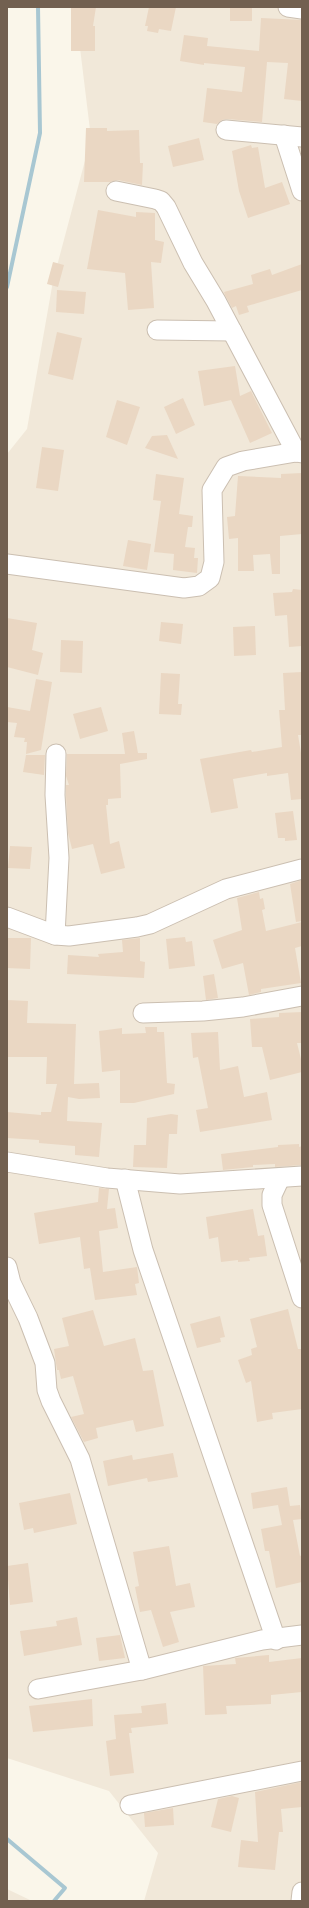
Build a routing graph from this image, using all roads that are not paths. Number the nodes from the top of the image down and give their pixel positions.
1 (288, 7) edge
2 (302, 9) edge
3 (226, 130) dead end
4 (293, 136) edge
5 (116, 191) dead end
6 (302, 191) edge
7 (157, 330) dead end
8 (232, 331) junction
9 (299, 453) edge
10 (7, 564) edge
11 (56, 754) dead end
12 (302, 869) edge
13 (7, 917) edge
14 (55, 935) junction
15 (302, 996) edge
16 (143, 1013) dead end
17 (7, 1162) edge
18 (302, 1176) edge
19 (280, 1178) junction
20 (125, 1179) junction
21 (7, 1267) edge
22 (302, 1298) edge
23 (302, 1635) edge
24 (276, 1640) junction
25 (142, 1670) junction
26 (38, 1689) dead end
27 (302, 1771) edge
28 (130, 1805) dead end
29 (302, 1892) edge
30 (301, 1901) edge

1 - 2 street
3 - 4 street
4 - 6 street
5 - 8 street
7 - 8 street
8 - 9 street
9 - 10 street
11 - 14 street
12 - 14 street
13 - 14 street
15 - 16 street
17 - 20 street
18 - 19 street
19 - 20 street
19 - 22 street
20 - 24 street
21 - 25 street
23 - 24 street
24 - 25 street
25 - 26 street
27 - 28 street
29 - 30 street

